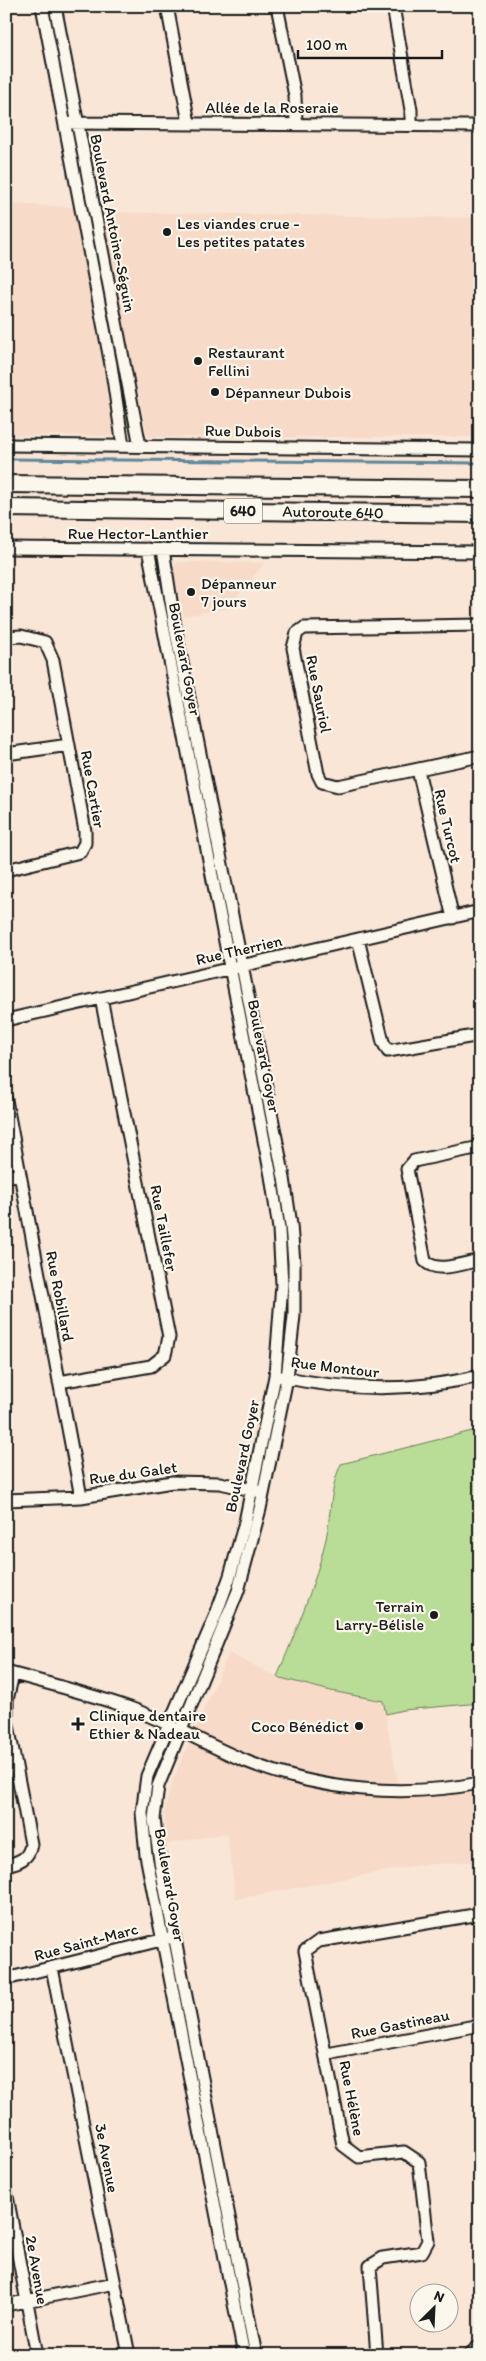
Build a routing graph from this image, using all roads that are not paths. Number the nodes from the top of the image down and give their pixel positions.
1 (42, 6) edge
2 (55, 6) edge
3 (167, 6) edge
4 (278, 6) edge
5 (393, 6) edge
6 (77, 122) junction
7 (189, 123) junction
8 (64, 124) junction
9 (296, 124) junction
10 (411, 125) junction
11 (480, 126) edge
12 (101, 244) junction
13 (88, 246) junction
14 (115, 318) junction
15 (102, 320) junction
16 (6, 444) edge
17 (124, 446) junction
18 (140, 446) junction
19 (480, 450) edge
20 (6, 484) edge
21 (480, 489) edge
22 (6, 508) edge
23 (480, 514) edge
24 (6, 548) edge
25 (148, 549) junction
26 (164, 549) junction
27 (480, 552) edge
28 (480, 624) edge
29 (6, 637) edge
30 (69, 745) junction
31 (6, 754) edge
32 (480, 756) edge
33 (418, 770) junction
34 (6, 870) edge
35 (480, 911) edge
36 (453, 918) junction
37 (358, 939) junction
38 (242, 966) junction
39 (230, 968) junction
40 (101, 998) junction
41 (6, 1020) edge
42 (480, 1035) edge
43 (6, 1100) edge
44 (480, 1147) edge
45 (20, 1174) junction
46 (6, 1177) edge
47 (480, 1260) edge
48 (275, 1376) junction
49 (480, 1376) edge
50 (287, 1378) junction
51 (59, 1382) junction
52 (252, 1490) junction
53 (264, 1493) junction
54 (81, 1497) junction
55 (6, 1500) edge
56 (10, 1673) edge
57 (168, 1725) junction
58 (180, 1730) junction
59 (480, 1783) edge
60 (6, 1865) edge
61 (480, 1914) edge
62 (174, 1937) junction
63 (162, 1939) junction
64 (52, 1968) junction
65 (6, 1979) edge
66 (480, 2025) edge
67 (327, 2054) junction
68 (6, 2191) edge
69 (115, 2283) junction
70 (26, 2301) junction
71 (6, 2305) edge
72 (480, 2345) edge
73 (37, 2355) edge
74 (129, 2355) edge
75 (244, 2355) edge
76 (256, 2355) edge
77 (377, 2355) edge
78 (469, 2355) edge

1 - 8 street, Boulevard Antoine-Séguin
2 - 6 street, Boulevard Antoine-Séguin
3 - 7 street
4 - 9 street
5 - 10 street
6 - 7 street, Allée de la Roseraie
6 - 8 street, Allée de la Roseraie
6 - 12 street, Boulevard Antoine-Séguin
7 - 9 street, Allée de la Roseraie
8 - 13 street, Boulevard Antoine-Séguin
9 - 10 street, Allée de la Roseraie
10 - 11 street, Allée de la Roseraie
12 - 13 street
12 - 14 street, Boulevard Antoine-Séguin
13 - 15 street, Boulevard Antoine-Séguin
14 - 15 street
14 - 18 street, Boulevard Antoine-Séguin
15 - 17 street, Boulevard Antoine-Séguin
16 - 17 street, Rue Dubois
17 - 18 street, Rue Dubois
18 - 19 street, Rue Dubois
20 - 21 highway, Autoroute 640 / 640
22 - 23 highway, Autoroute 640 / 640
24 - 25 street, Rue Hector-Lanthier
25 - 26 street, Rue Hector-Lanthier
25 - 39 street, Boulevard Goyer
26 - 27 street, Rue Hector-Lanthier
26 - 38 street, Boulevard Goyer
28 - 33 street, Rue Sauriol
29 - 30 street
30 - 31 street
30 - 34 street, Rue Cartier
32 - 33 street, Rue Sauriol
33 - 36 street, Rue Turcot
35 - 36 street, Rue Therrien
36 - 37 street, Rue Therrien
37 - 38 street, Rue Therrien
37 - 42 street
38 - 39 street, Rue Therrien
38 - 50 street, Boulevard Goyer
39 - 40 street, Rue Therrien
39 - 48 street, Boulevard Goyer
40 - 41 street, Rue Therrien
40 - 51 street, Rue Taillefer
43 - 45 street, Rue Robillard
44 - 47 street
45 - 46 street
45 - 51 street, Rue Robillard
48 - 50 street, Rue Montour
48 - 52 street, Boulevard Goyer
49 - 50 street, Rue Montour
50 - 53 street, Boulevard Goyer
51 - 54 street, Rue Robillard
52 - 53 street, Rue du Galet
52 - 54 street, Rue du Galet
52 - 57 street, Boulevard Goyer
53 - 58 street, Boulevard Goyer
54 - 55 street, Rue du Galet
56 - 57 street
56 - 60 street
57 - 58 street
57 - 63 street, Boulevard Goyer
58 - 59 street
58 - 62 street, Boulevard Goyer
61 - 67 street, Rue Hélène
62 - 63 street, Rue Saint-Marc
62 - 76 street, Boulevard Goyer
63 - 64 street, Rue Saint-Marc
63 - 75 street, Boulevard Goyer
64 - 65 street, Rue Saint-Marc
64 - 69 street, 3e Avenue
66 - 67 street, Rue Gastineau
67 - 77 street, Rue Hélène
68 - 70 street, 2e Avenue
69 - 70 street
69 - 74 street, 3e Avenue
70 - 71 street
70 - 73 street, 2e Avenue
72 - 78 street

